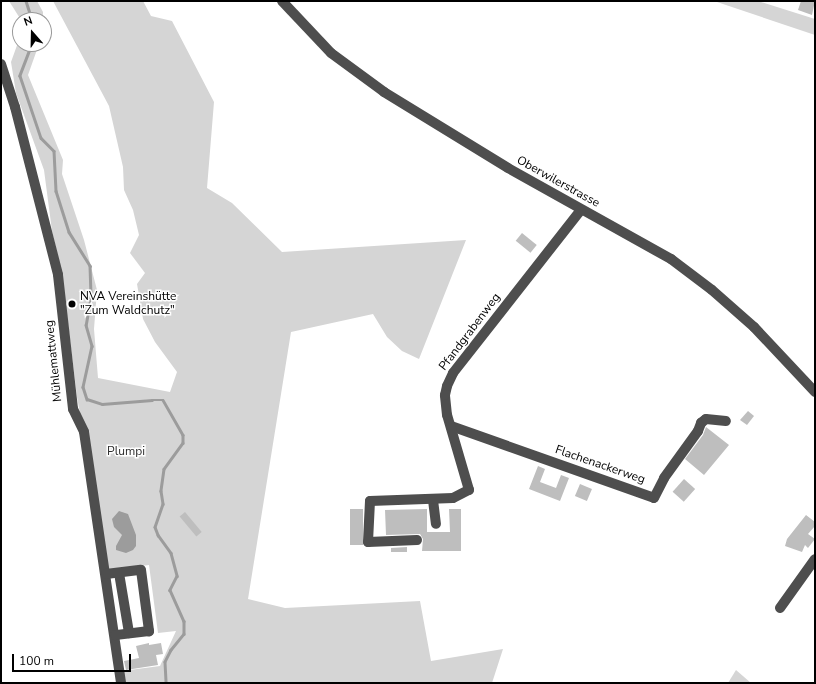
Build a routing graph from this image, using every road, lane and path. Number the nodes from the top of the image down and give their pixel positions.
1 (282, 1) edge
2 (1, 64) edge
3 (581, 210) junction
4 (815, 392) edge
5 (726, 421) dead end
6 (451, 426) junction
7 (433, 500) junction
8 (436, 524) dead end
9 (418, 540) dead end
10 (815, 559) edge
11 (119, 573) junction
12 (106, 574) junction
13 (780, 608) dead end
14 (129, 633) junction
15 (114, 635) junction
16 (121, 683) edge

1 - 3 street, Oberwilerstrasse
2 - 12 street, Mühlemattweg
3 - 4 street, Oberwilerstrasse
3 - 6 street, Pfandgrabenweg
5 - 6 street, Flachenackerweg
6 - 7 street, Pfandgrabenweg
7 - 8 street
7 - 9 street
10 - 13 street
11 - 12 street
11 - 14 street
11 - 14 street
12 - 15 street, Mühlemattweg
14 - 15 street
15 - 16 street, Mühlemattweg

